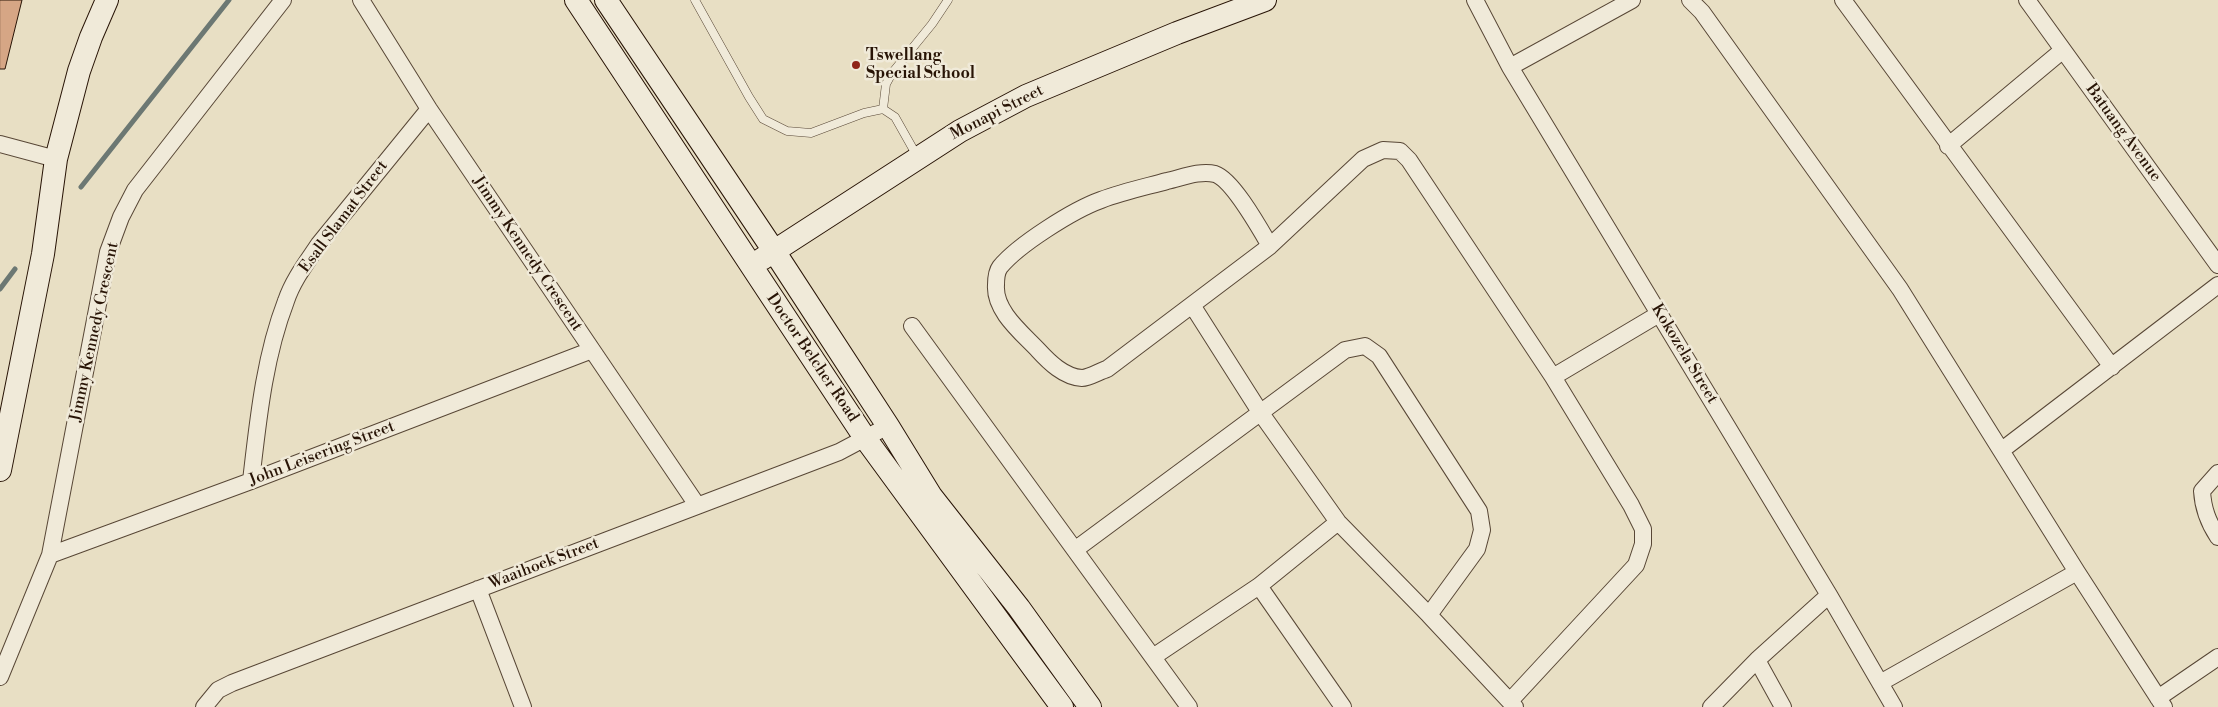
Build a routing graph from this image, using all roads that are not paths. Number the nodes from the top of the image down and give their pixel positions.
1 (107, 0) edge
2 (283, 0) edge
3 (361, 0) edge
4 (576, 0) edge
5 (606, 0) edge
6 (695, 0) edge
7 (948, 0) edge
8 (1265, 0) edge
9 (1475, 0) edge
10 (1632, 0) edge
11 (1690, 0) edge
12 (1843, 0) edge
13 (2027, 0) edge
14 (2063, 50) junction
15 (1510, 67) junction
16 (429, 109) junction
17 (883, 109) junction
18 (0, 144) edge
19 (1948, 146) junction
20 (918, 158) junction
21 (56, 159) junction
22 (1270, 246) junction
23 (774, 251) junction
24 (2218, 265) edge
25 (751, 267) junction
26 (2218, 285) edge
27 (1192, 305) junction
28 (1659, 314) junction
29 (912, 326) dead end
30 (592, 350) junction
31 (2112, 366) junction
32 (1553, 377) junction
33 (1260, 412) junction
34 (888, 426) junction
35 (865, 438) junction
36 (2002, 450) junction
37 (0, 470) edge
38 (2218, 473) edge
39 (251, 481) junction
40 (696, 505) junction
41 (1338, 522) junction
42 (2218, 537) edge
43 (1076, 549) junction
44 (50, 556) junction
45 (2077, 572) junction
46 (1259, 586) junction
47 (478, 589) junction
48 (1829, 595) junction
49 (1429, 615) junction
50 (1153, 657) junction
51 (2218, 657) edge
52 (1757, 660) junction
53 (0, 677) edge
54 (1880, 683) junction
55 (2161, 702) edge
56 (1513, 704) edge
57 (204, 707) edge
58 (523, 707) edge
59 (1062, 707) edge
60 (1090, 707) edge
61 (1189, 707) edge
62 (1343, 707) edge
63 (1711, 707) edge
64 (1783, 707) edge
65 (1894, 707) edge

1 - 21 main road
2 - 44 street, Jimmy Kennedy Crescent
3 - 16 street, Jimmy Kennedy Crescent
4 - 25 main road, Doctor Belcher Road
5 - 23 main road, Doctor Belcher Road
6 - 17 lane
7 - 17 lane
8 - 20 main road, Monapi Street
9 - 15 street, Kokozela Street
10 - 15 street
11 - 36 street
12 - 19 street
13 - 14 street, Batuang Avenue
14 - 19 street
14 - 24 street, Batuang Avenue
15 - 28 street, Kokozela Street
16 - 30 street, Jimmy Kennedy Crescent
16 - 39 street, Esall Slamat Street
17 - 20 lane
18 - 21 street
19 - 31 street
20 - 23 main road, Monapi Street
21 - 37 main road
22 - 27 street
22 - 27 street
22 - 32 street
23 - 25 main road, Monapi Street
23 - 34 main road, Doctor Belcher Road
25 - 35 main road, Doctor Belcher Road
26 - 31 street
27 - 33 street
28 - 32 street
28 - 48 street, Kokozela Street
29 - 43 street
30 - 39 street, John Leisering Street
30 - 40 street, Jimmy Kennedy Crescent
31 - 36 street
32 - 56 street
33 - 41 street
33 - 43 street
33 - 49 street
34 - 35 street, Waaihoek Street
34 - 60 main road, Doctor Belcher Road
35 - 40 street, Waaihoek Street
35 - 59 main road, Doctor Belcher Road
36 - 45 street
38 - 42 street
39 - 44 street, John Leisering Street
40 - 47 street, Waaihoek Street
41 - 46 street
41 - 49 street
43 - 50 street
44 - 53 street, Jimmy Kennedy Crescent
45 - 54 street
45 - 55 street
46 - 50 street
46 - 62 street
47 - 57 street, Waaihoek Street
47 - 58 street
48 - 52 street
48 - 54 street, Kokozela Street
49 - 56 street
50 - 61 street
51 - 55 street
52 - 63 street
52 - 64 street
54 - 65 street, Kokozela Street

